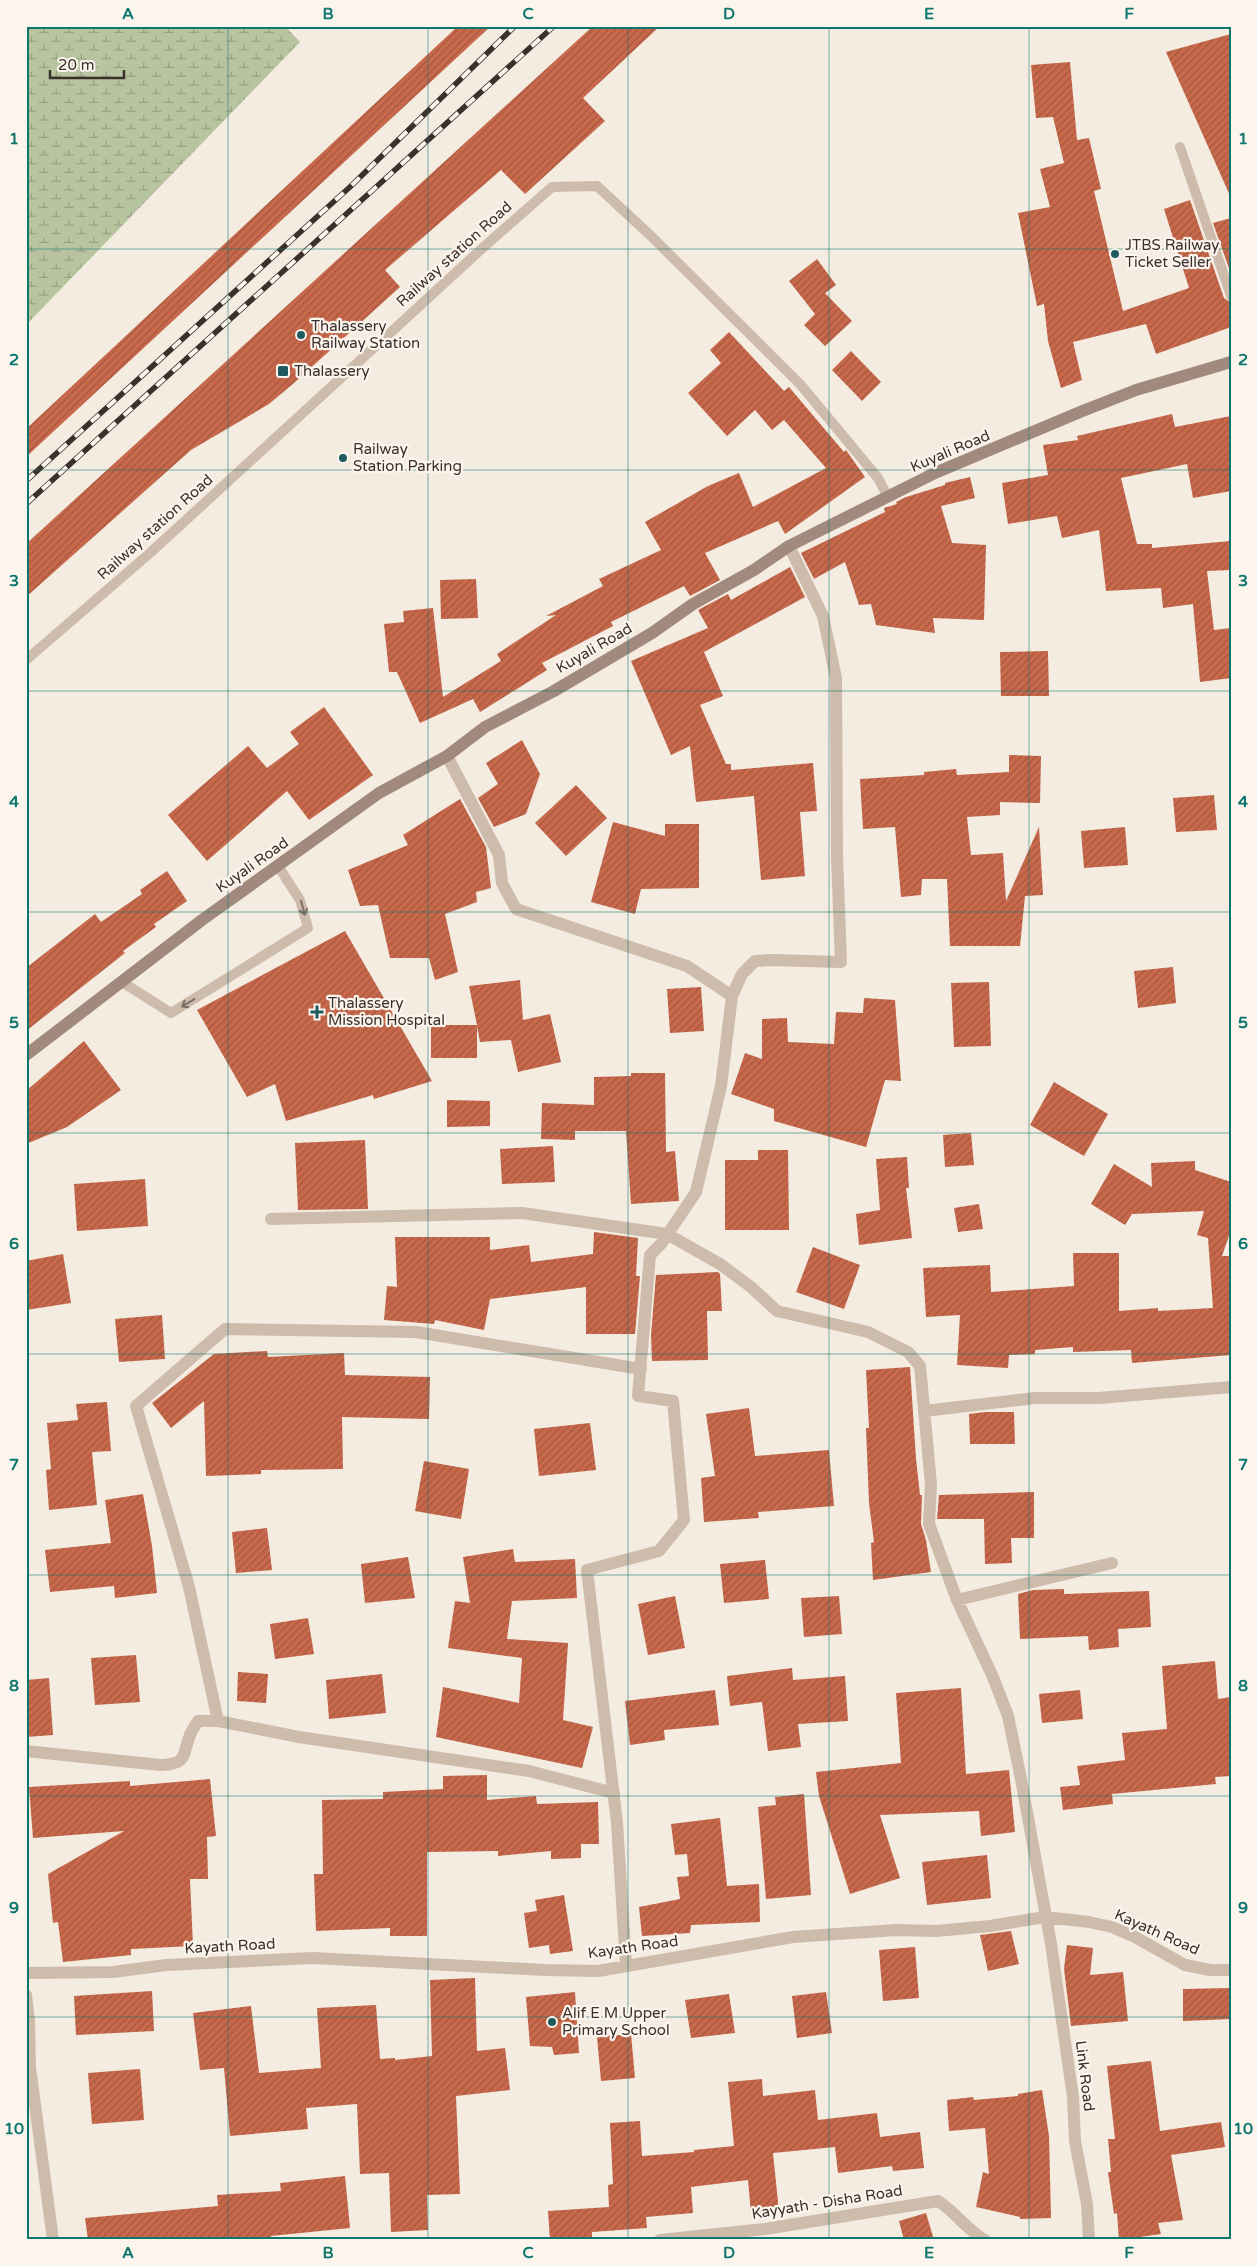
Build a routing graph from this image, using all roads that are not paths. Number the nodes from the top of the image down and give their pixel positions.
1 (1180, 147) dead end
2 (1231, 296) edge
3 (1231, 362) edge
4 (888, 497) junction
5 (789, 546) junction
6 (26, 660) edge
7 (447, 756) junction
8 (278, 866) junction
9 (122, 982) junction
10 (732, 996) junction
11 (26, 1055) edge
12 (271, 1219) dead end
13 (667, 1234) junction
14 (640, 1369) junction
15 (1231, 1387) edge
16 (924, 1411) junction
17 (1112, 1563) dead end
18 (957, 1600) junction
19 (218, 1721) junction
20 (26, 1751) edge
21 (614, 1793) junction
22 (1045, 1917) junction
23 (626, 1965) junction
24 (1231, 1970) edge
25 (26, 1973) edge
26 (26, 1995) edge
27 (53, 2240) edge
28 (660, 2240) edge
29 (986, 2240) edge
30 (1089, 2240) edge

1 - 2 lane
3 - 4 main road, Kuyali Road
4 - 5 main road, Kuyali Road
4 - 6 lane, Railway station Road
5 - 7 main road, Kuyali Road
5 - 10 street
7 - 8 main road, Kuyali Road
7 - 10 street
8 - 9 main road, Kuyali Road
8 -> 9 lane
9 - 11 main road, Kuyali Road
10 - 13 street
12 - 13 street
13 - 14 street
13 - 16 street, Link Road
14 - 19 street
14 - 21 street
15 - 16 street
16 - 18 street, Link Road
17 - 18 street
18 - 22 street, Link Road
19 - 20 street
19 - 21 street
21 - 23 street
22 - 23 street, Kayath Road
22 - 24 street, Kayath Road
22 - 30 street, Link Road
23 - 25 street, Kayath Road
26 - 27 street
28 - 29 street, Kayyath - Disha Road

